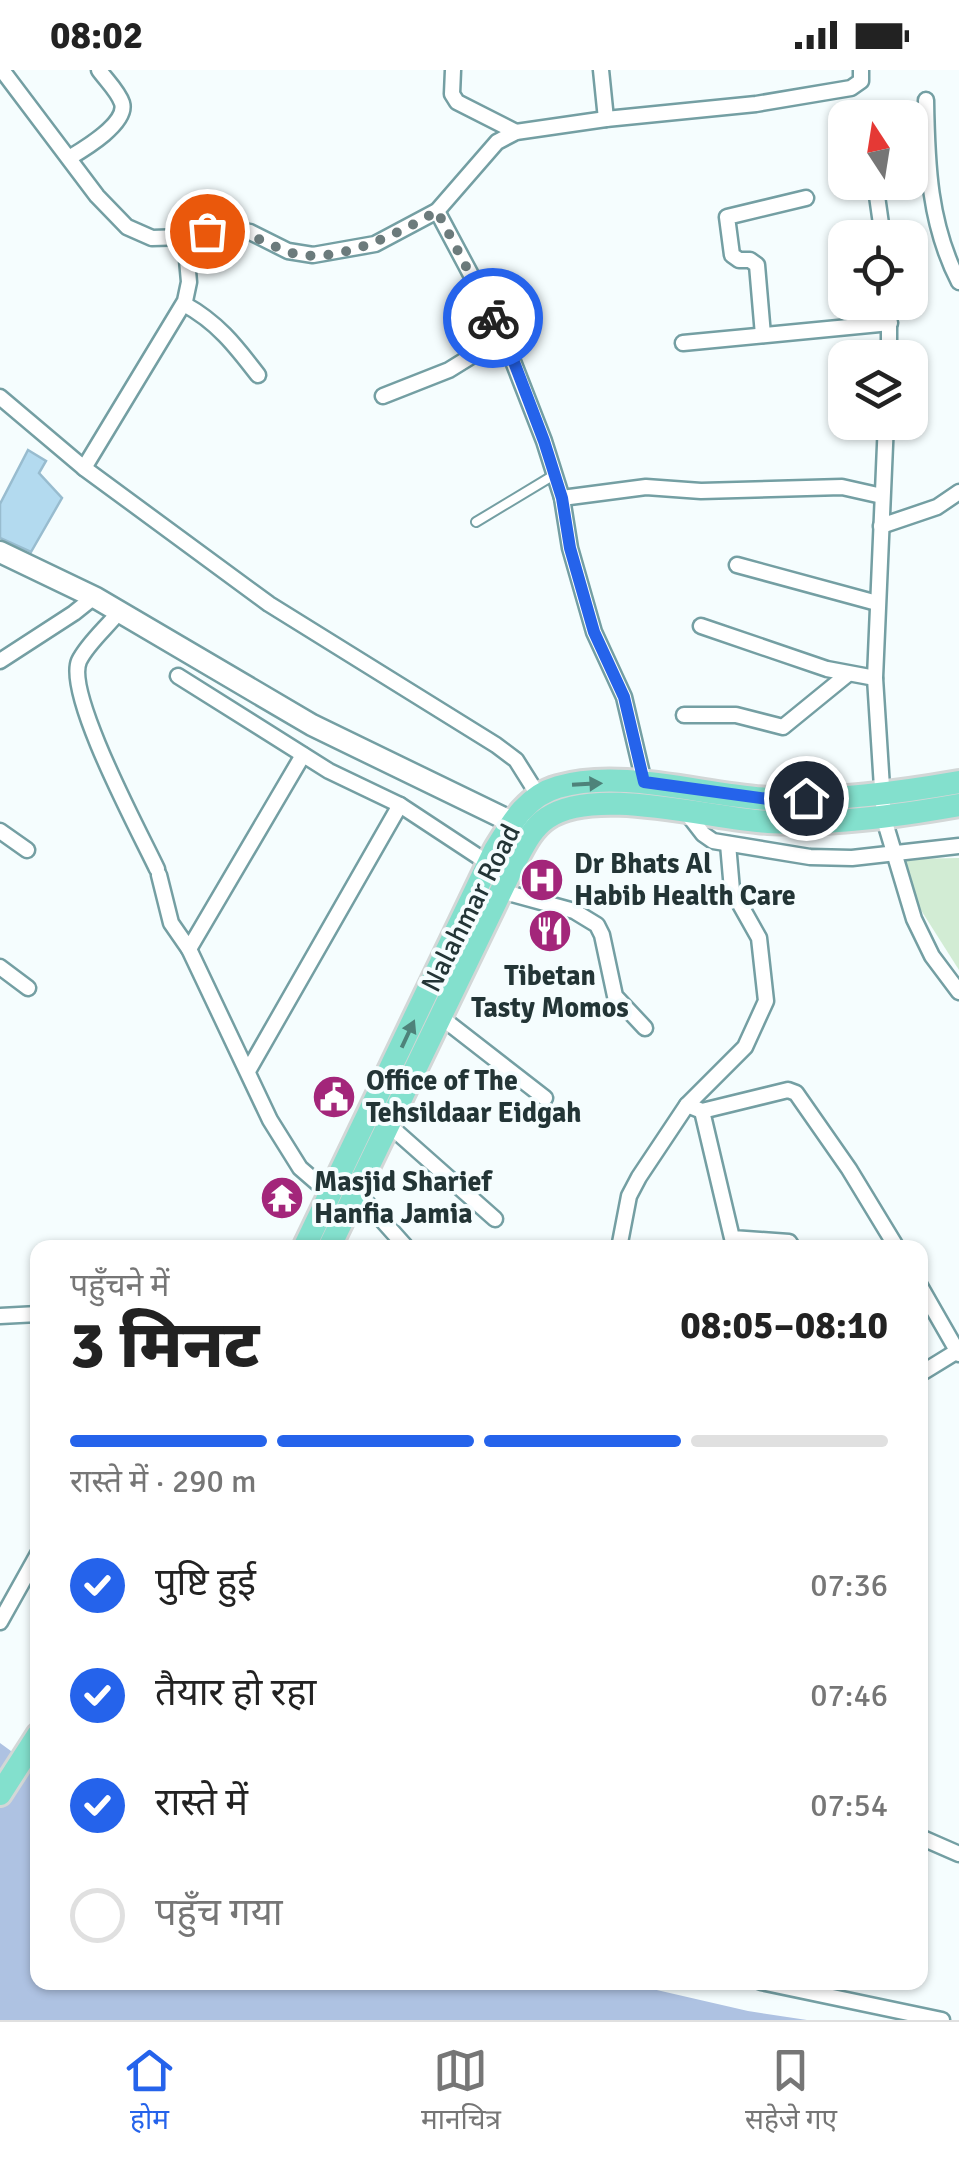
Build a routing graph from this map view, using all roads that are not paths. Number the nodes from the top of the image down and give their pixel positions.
1 (2, 70) edge
2 (99, 70) edge
3 (452, 70) edge
4 (602, 70) edge
5 (861, 70) edge
6 (606, 119) junction
7 (516, 132) junction
8 (69, 158) junction
9 (928, 174) edge
10 (806, 198) dead end
11 (437, 211) junction
12 (184, 236) junction
13 (959, 282) edge
14 (184, 304) junction
15 (890, 320) edge
16 (890, 324) junction
17 (763, 335) junction
18 (504, 336) junction
19 (890, 340) edge
20 (683, 342) dead end
21 (258, 374) dead end
22 (384, 396) dead end
23 (0, 397) edge
24 (885, 440) edge
25 (84, 468) junction
26 (555, 474) junction
27 (959, 492) edge
28 (882, 496) junction
29 (562, 498) junction
30 (476, 522) dead end
31 (881, 526) junction
32 (0, 552) edge
33 (738, 565) dead end
34 (94, 596) junction
35 (876, 603) junction
36 (118, 613) junction
37 (701, 626) dead end
38 (0, 662) edge
39 (848, 674) junction
40 (178, 676) dead end
41 (875, 678) junction
42 (684, 714) dead end
43 (303, 755) junction
44 (644, 782) junction
45 (959, 782) edge
46 (538, 795) junction
47 (959, 805) edge
48 (400, 806) junction
49 (883, 807) junction
50 (685, 811) junction
51 (521, 827) junction
52 (0, 831) edge
53 (728, 844) junction
54 (959, 846) edge
55 (27, 850) dead end
56 (892, 852) junction
57 (488, 863) junction
58 (502, 891) junction
59 (189, 948) junction
60 (0, 968) edge
61 (28, 988) dead end
62 (959, 992) edge
63 (442, 1018) junction
64 (645, 1028) dead end
65 (248, 1071) junction
66 (545, 1098) dead end
67 (694, 1108) junction
68 (390, 1126) junction
69 (356, 1192) junction
70 (330, 1194) junction
71 (495, 1219) dead end
72 (308, 1240) edge
73 (333, 1240) edge
74 (400, 1240) edge
75 (621, 1240) edge
76 (760, 1240) edge
77 (892, 1240) edge
78 (928, 1303) edge
79 (30, 1314) edge
80 (0, 1316) edge
81 (958, 1352) edge
82 (928, 1369) edge
83 (30, 1568) edge
84 (0, 1622) edge
85 (30, 1748) edge
86 (3, 1791) edge
87 (928, 1840) edge
88 (959, 1854) edge
89 (799, 1990) edge
90 (942, 2020) edge

1 - 8 street
2 - 8 street
3 - 7 street
4 - 6 street
5 - 6 street
6 - 7 street
7 - 11 street
8 - 12 street
9 - 13 street
10 - 17 street
11 - 12 street
11 - 18 street
12 - 14 street
14 - 21 street
14 - 25 street
15 - 16 street
16 - 17 street
16 - 19 street
17 - 20 street
18 - 22 street
18 - 26 street
23 - 25 street
24 - 28 street
25 - 46 street
26 - 29 street
26 - 30 lane
27 - 31 street
28 - 29 street
28 - 31 street
29 - 44 street
31 - 35 street
32 - 34 street
33 - 35 street
34 - 36 street
34 - 38 street
35 - 41 street
36 - 51 street
36 - 59 street
37 - 39 street
39 - 41 street
39 - 42 street
40 - 43 street
41 - 49 street
43 - 48 street
43 - 59 street
46 -> 44 main road, Nalahmar Road
44 - 49 main road, Nalahmar Road
45 - 49 main road, Nalahmar Road
46 - 51 main road, Nalahmar Road
47 - 49 main road, Nalahmar Road
48 - 57 street
48 - 65 street
49 - 50 main road, Nalahmar Road
49 - 56 street
50 - 51 main road, Nalahmar Road
50 - 53 street
51 - 57 main road, Nalahmar Road
51 - 58 main road, Nalahmar Road
52 - 55 street
53 - 56 street
53 - 67 street
54 - 56 street
56 - 62 street
70 -> 57 main road, Nalahmar Road
58 - 63 main road, Nalahmar Road
58 - 64 street
59 - 65 street
60 - 61 street
63 - 66 street
63 - 68 main road, Nalahmar Road
65 - 70 street
67 - 75 street
67 - 76 street
67 - 77 street
68 - 69 main road, Nalahmar Road
68 - 71 street
69 - 73 main road, Nalahmar Road
69 - 74 street
70 - 72 main road, Nalahmar Road
78 - 81 street
79 - 80 street
81 - 82 street
83 - 84 street
85 - 86 main road
87 - 88 street
89 - 90 street

